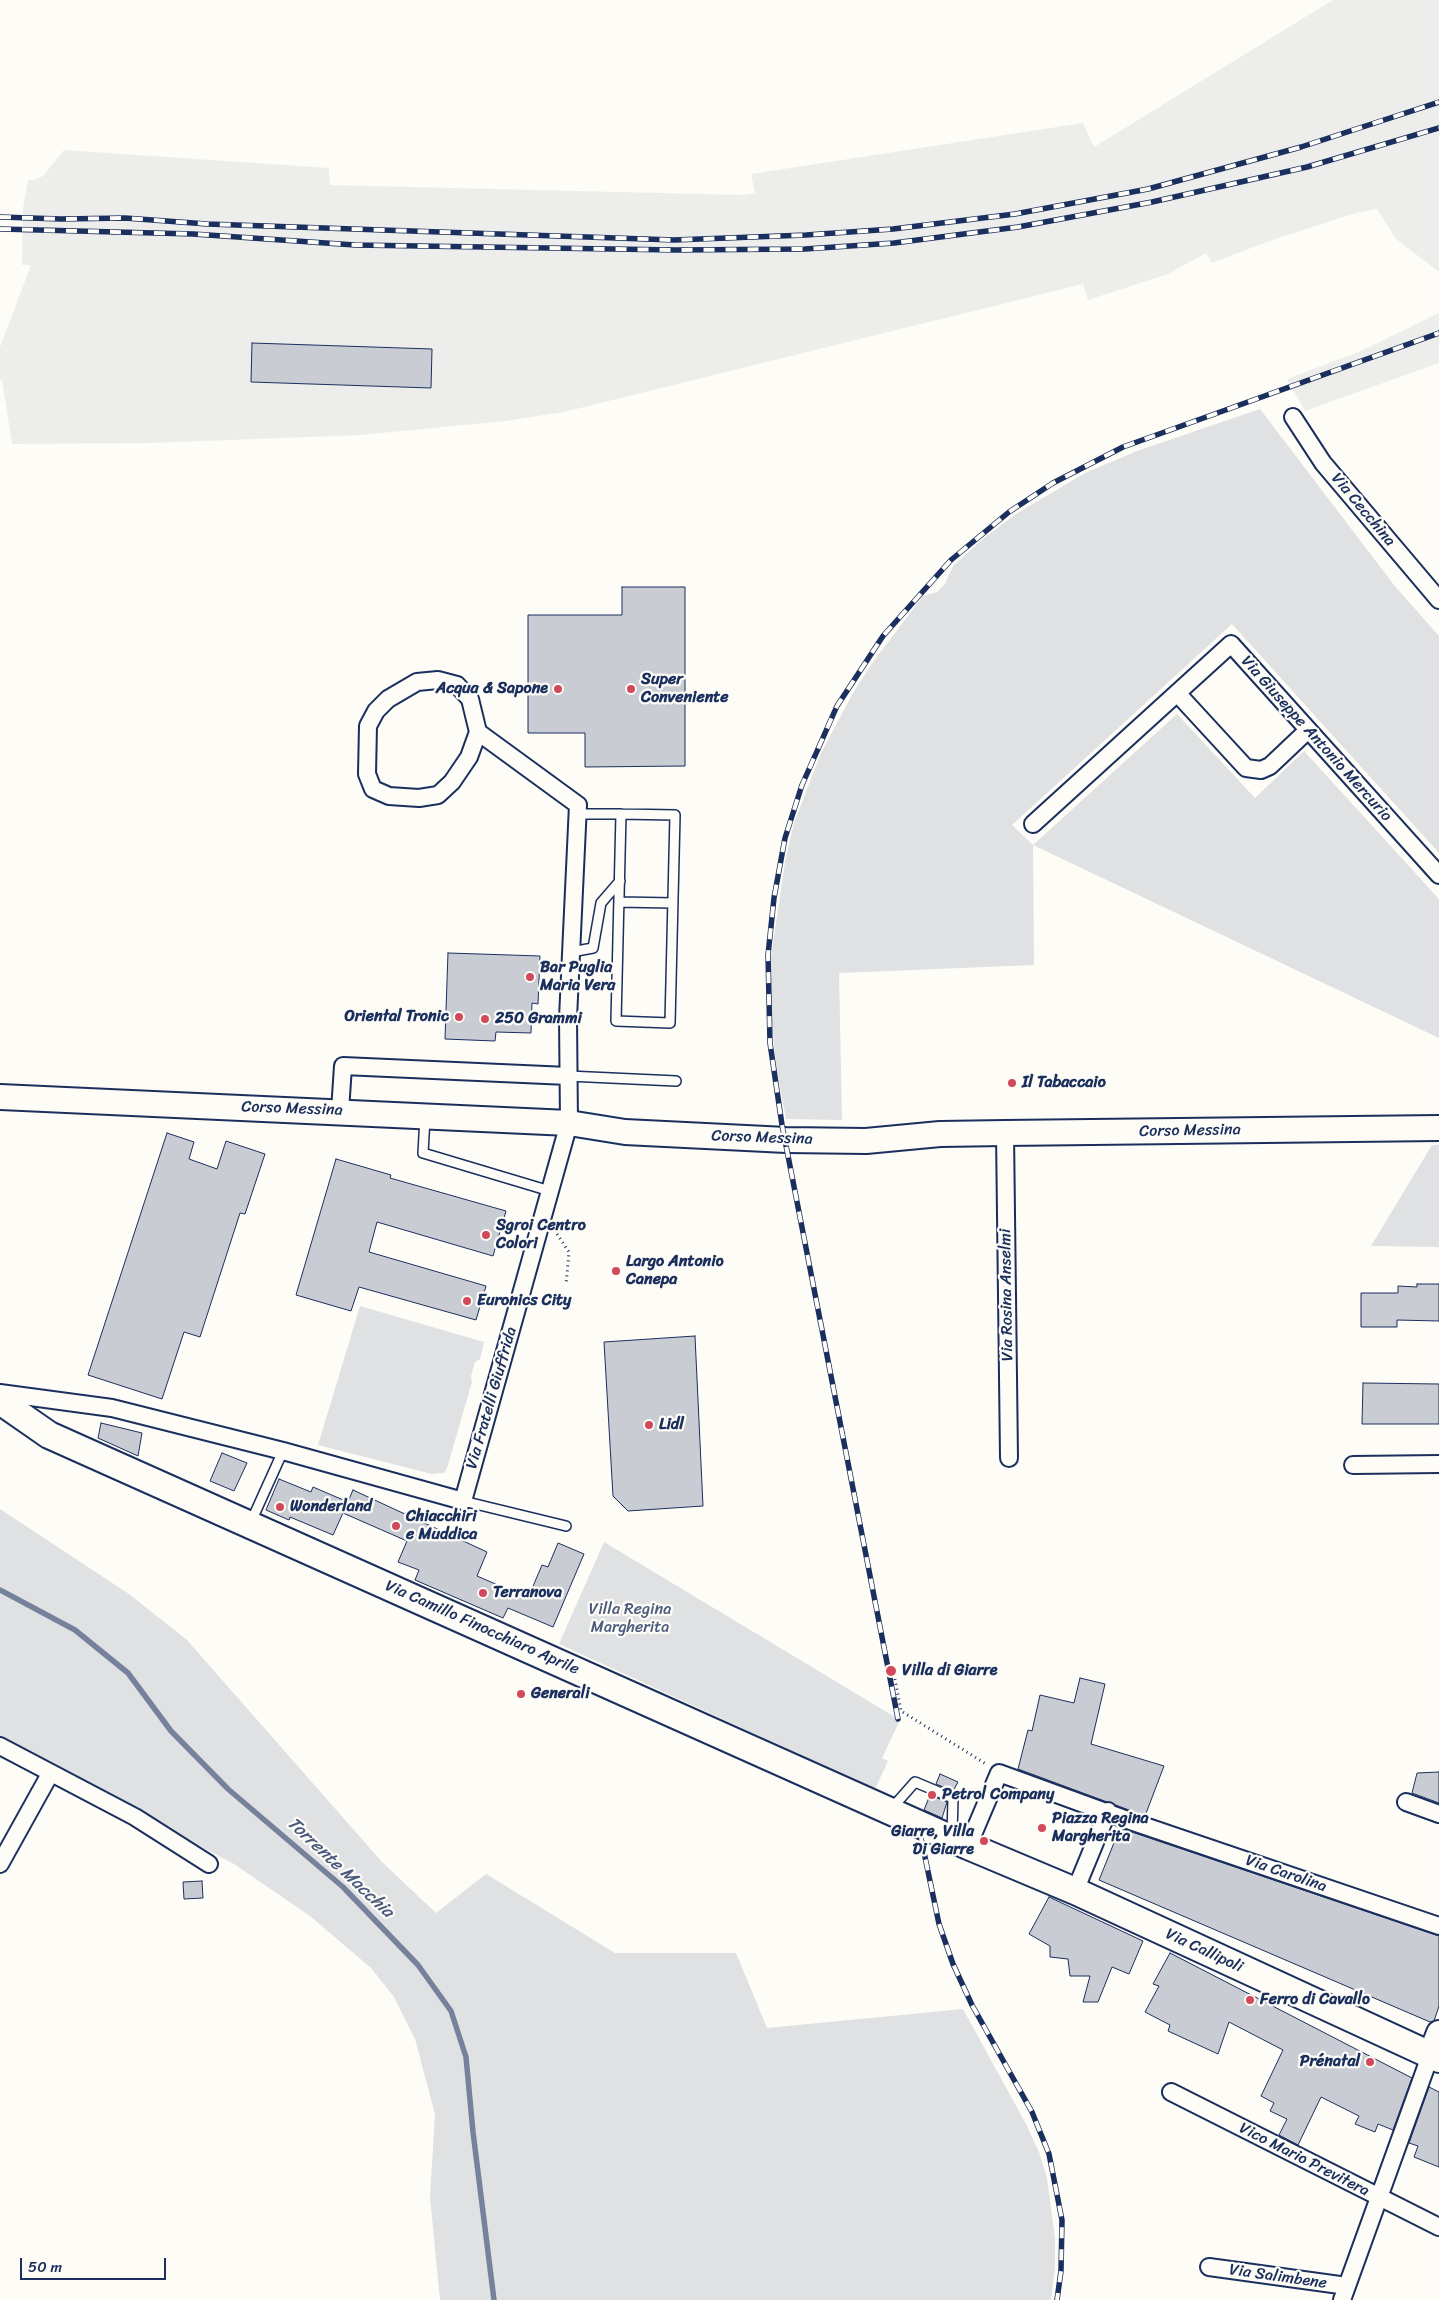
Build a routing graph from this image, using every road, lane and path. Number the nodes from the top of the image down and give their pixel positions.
1 (1292, 417) dead end
2 (1439, 600) edge
3 (1177, 694) junction
4 (1308, 731) junction
5 (478, 732) junction
6 (577, 814) junction
7 (621, 814) junction
8 (1033, 824) dead end
9 (1439, 876) edge
10 (620, 881) junction
11 (619, 902) junction
12 (673, 904) junction
13 (571, 952) junction
14 (568, 1076) junction
15 (676, 1081) dead end
16 (0, 1096) edge
17 (340, 1111) junction
18 (426, 1115) junction
19 (577, 1124) junction
20 (1439, 1128) edge
21 (1005, 1133) junction
22 (550, 1191) junction
23 (557, 1230) dead end
24 (566, 1286) dead end
25 (0, 1393) edge
26 (0, 1401) edge
27 (0, 1414) edge
28 (50, 1435) junction
29 (283, 1451) junction
30 (1009, 1458) dead end
31 (1439, 1464) edge
32 (1353, 1465) dead end
33 (463, 1501) junction
34 (250, 1524) junction
35 (566, 1526) dead end
36 (894, 1674) dead end
37 (0, 1746) edge
38 (999, 1773) junction
39 (50, 1774) junction
40 (1406, 1802) dead end
41 (889, 1810) junction
42 (1108, 1811) junction
43 (1439, 1814) edge
44 (960, 1842) junction
45 (0, 1864) edge
46 (210, 1864) dead end
47 (1075, 1891) junction
48 (1439, 1926) edge
49 (1436, 2049) edge
50 (1171, 2092) dead end
51 (1380, 2199) junction
52 (1439, 2227) edge
53 (1209, 2267) dead end
54 (1344, 2293) edge

1 - 2 street, Via Cecchina
3 - 4 street
3 - 4 street, Via Giuseppe Antonio Mercurio
3 - 8 street, Via Giuseppe Antonio Mercurio
4 - 9 street, Via Giuseppe Antonio Mercurio
5 - 5 street
5 - 6 street
6 - 7 lane
6 - 13 street, Via Fratelli Giuffrida
7 - 10 lane
7 - 12 lane
10 - 11 lane
10 - 13 lane
11 - 12 lane
11 - 12 lane
13 - 14 street, Via Fratelli Giuffrida
14 - 15 lane
14 - 17 street
14 - 19 street, Via Fratelli Giuffrida
16 - 17 street, Corso Messina
17 - 18 street, Corso Messina
18 - 19 street, Corso Messina
18 - 22 lane
19 - 21 street, Corso Messina
19 - 22 street, Via Fratelli Giuffrida
20 - 21 street, Corso Messina
21 - 30 street, Via Rosina Anselmi
22 - 33 street, Via Fratelli Giuffrida
23 - 24 path
25 - 29 street
26 - 28 main road, Via Camillo Finocchiaro Aprile
27 - 28 main road
28 - 34 main road, Via Camillo Finocchiaro Aprile
29 - 33 street
29 - 34 lane
31 - 32 street
33 - 35 lane
34 - 41 main road, Via Camillo Finocchiaro Aprile
36 - 38 path
37 - 39 street
38 - 42 street, Via Carolina
38 - 44 street
39 - 45 street
39 - 46 street
40 - 43 street
41 - 44 main road, Via Camillo Finocchiaro Aprile
41 - 44 lane
42 - 47 street
42 - 48 street, Via Carolina
44 - 47 main road, Via Callipoli
47 - 49 main road, Via Callipoli
49 - 51 street
50 - 51 street, Vico Mario Previtera
51 - 52 street, Vico Mario Previtera
51 - 54 street
53 - 54 street, Via Salimbene

